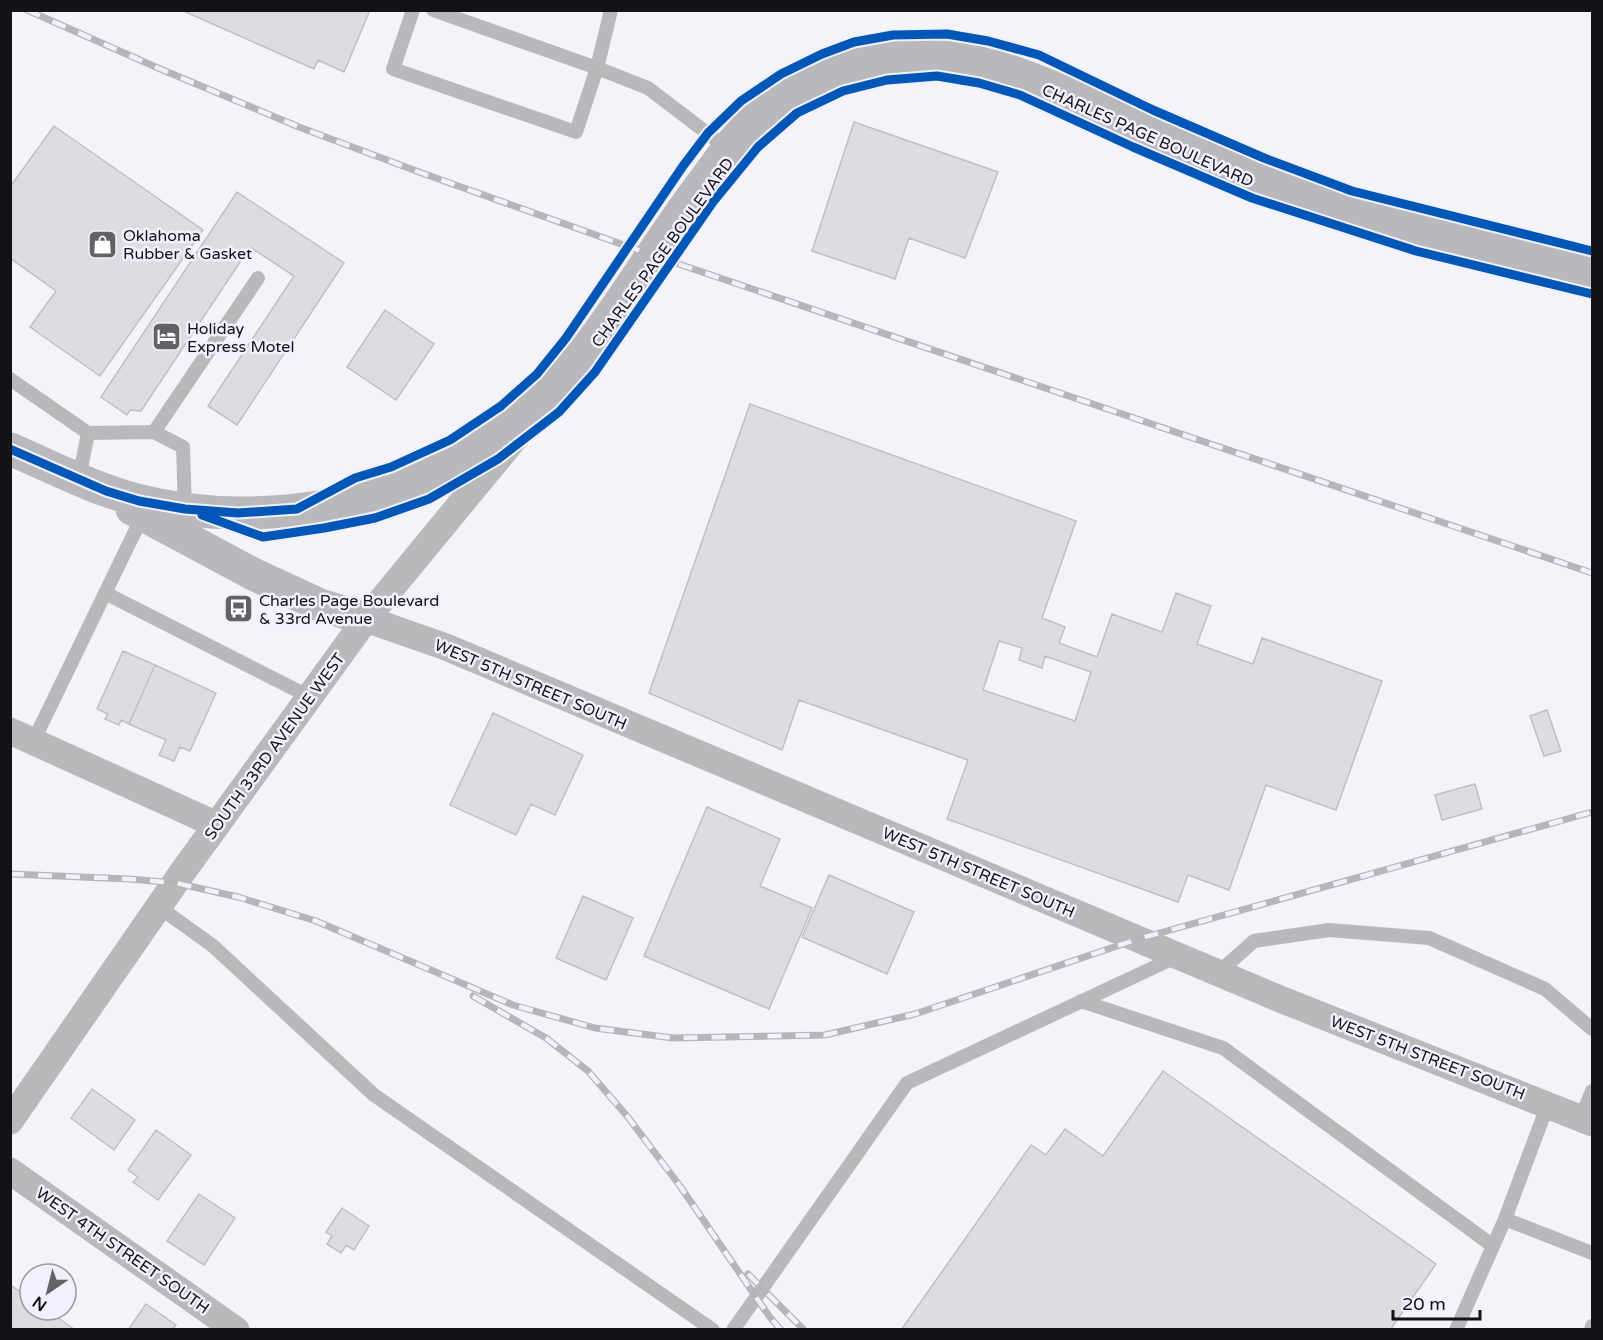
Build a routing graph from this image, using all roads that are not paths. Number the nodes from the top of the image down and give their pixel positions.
1 (413, 10) edge
2 (433, 10) edge
3 (611, 10) edge
4 (597, 68) junction
5 (728, 148) junction
6 (1593, 273) edge
7 (258, 278) dead end
8 (579, 359) junction
9 (10, 379) edge
10 (154, 432) junction
11 (88, 433) junction
12 (10, 449) edge
13 (71, 476) junction
14 (185, 509) junction
15 (143, 515) junction
16 (105, 593) junction
17 (366, 620) junction
18 (310, 697) junction
19 (22, 736) edge
20 (217, 825) junction
21 (159, 907) junction
22 (1178, 956) junction
23 (1219, 972) junction
24 (1081, 1001) junction
25 (1593, 1029) edge
26 (1593, 1091) edge
27 (1548, 1104) junction
28 (10, 1121) edge
29 (1587, 1121) edge
30 (10, 1171) edge
31 (1505, 1219) junction
32 (1493, 1246) junction
33 (1593, 1253) edge
34 (236, 1329) edge
35 (713, 1329) edge
36 (734, 1329) edge
37 (1456, 1329) edge

1 - 4 lane
2 - 4 lane
3 - 4 lane
4 - 5 lane
5 - 6 main road
5 - 8 main road
7 - 10 lane
8 - 14 main road
8 - 17 street, SOUTH 33RD AVENUE WEST
9 - 11 lane
10 - 11 lane
10 - 14 lane
11 - 13 lane
12 - 13 main road
13 - 14 main road
13 - 15 main road
15 - 16 lane
15 - 17 main road
16 - 18 lane
16 - 19 lane
17 - 18 street, SOUTH 33RD AVENUE WEST
17 - 22 street, WEST 5TH STREET SOUTH
18 - 20 street, SOUTH 33RD AVENUE WEST
19 - 20 street
20 - 21 street, SOUTH 33RD AVENUE WEST
21 - 28 street, SOUTH 33RD AVENUE WEST
21 - 35 lane
22 - 23 street, WEST 5TH STREET SOUTH
22 - 24 lane
23 - 25 lane
23 - 27 street, WEST 5TH STREET SOUTH
24 - 32 lane
24 - 36 lane
26 - 29 lane
27 - 29 street, WEST 5TH STREET SOUTH
27 - 31 lane
30 - 34 street, WEST 4TH STREET SOUTH
31 - 32 lane
31 - 33 lane
32 - 37 lane

